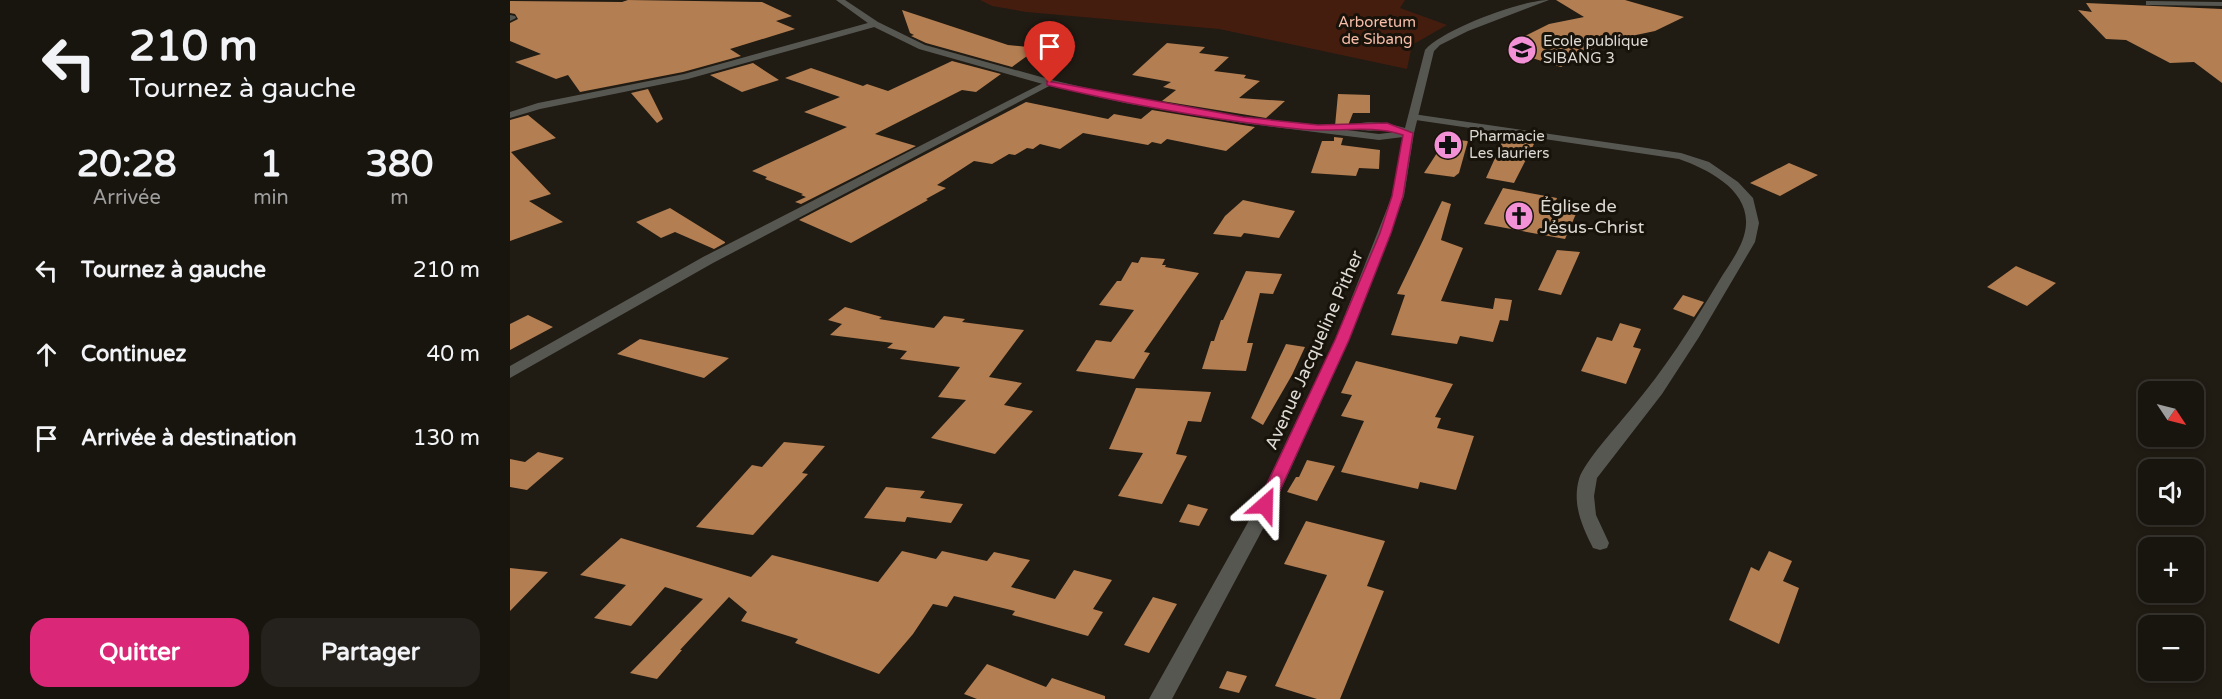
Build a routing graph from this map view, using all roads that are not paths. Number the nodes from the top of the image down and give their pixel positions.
1 (840, 0) edge
2 (1545, 0) edge
3 (2149, 3) dead end
4 (2222, 4) edge
5 (875, 24) junction
6 (1050, 83) junction
7 (1414, 110) junction
8 (510, 115) edge
9 (1358, 131) junction
10 (1408, 133) junction
11 (1404, 163) junction
12 (510, 373) edge
13 (1600, 543) dead end
14 (1160, 699) edge

1 - 5 street
2 - 7 street, Avenue Jacqueline Pither
3 - 4 street
5 - 6 street
5 - 8 street
6 - 9 street
6 - 12 street
7 - 9 street
7 - 10 street, Avenue Jacqueline Pither
7 - 13 street
9 - 10 street
9 - 11 street
10 - 11 street, Avenue Jacqueline Pither
11 - 14 street, Avenue Jacqueline Pither

